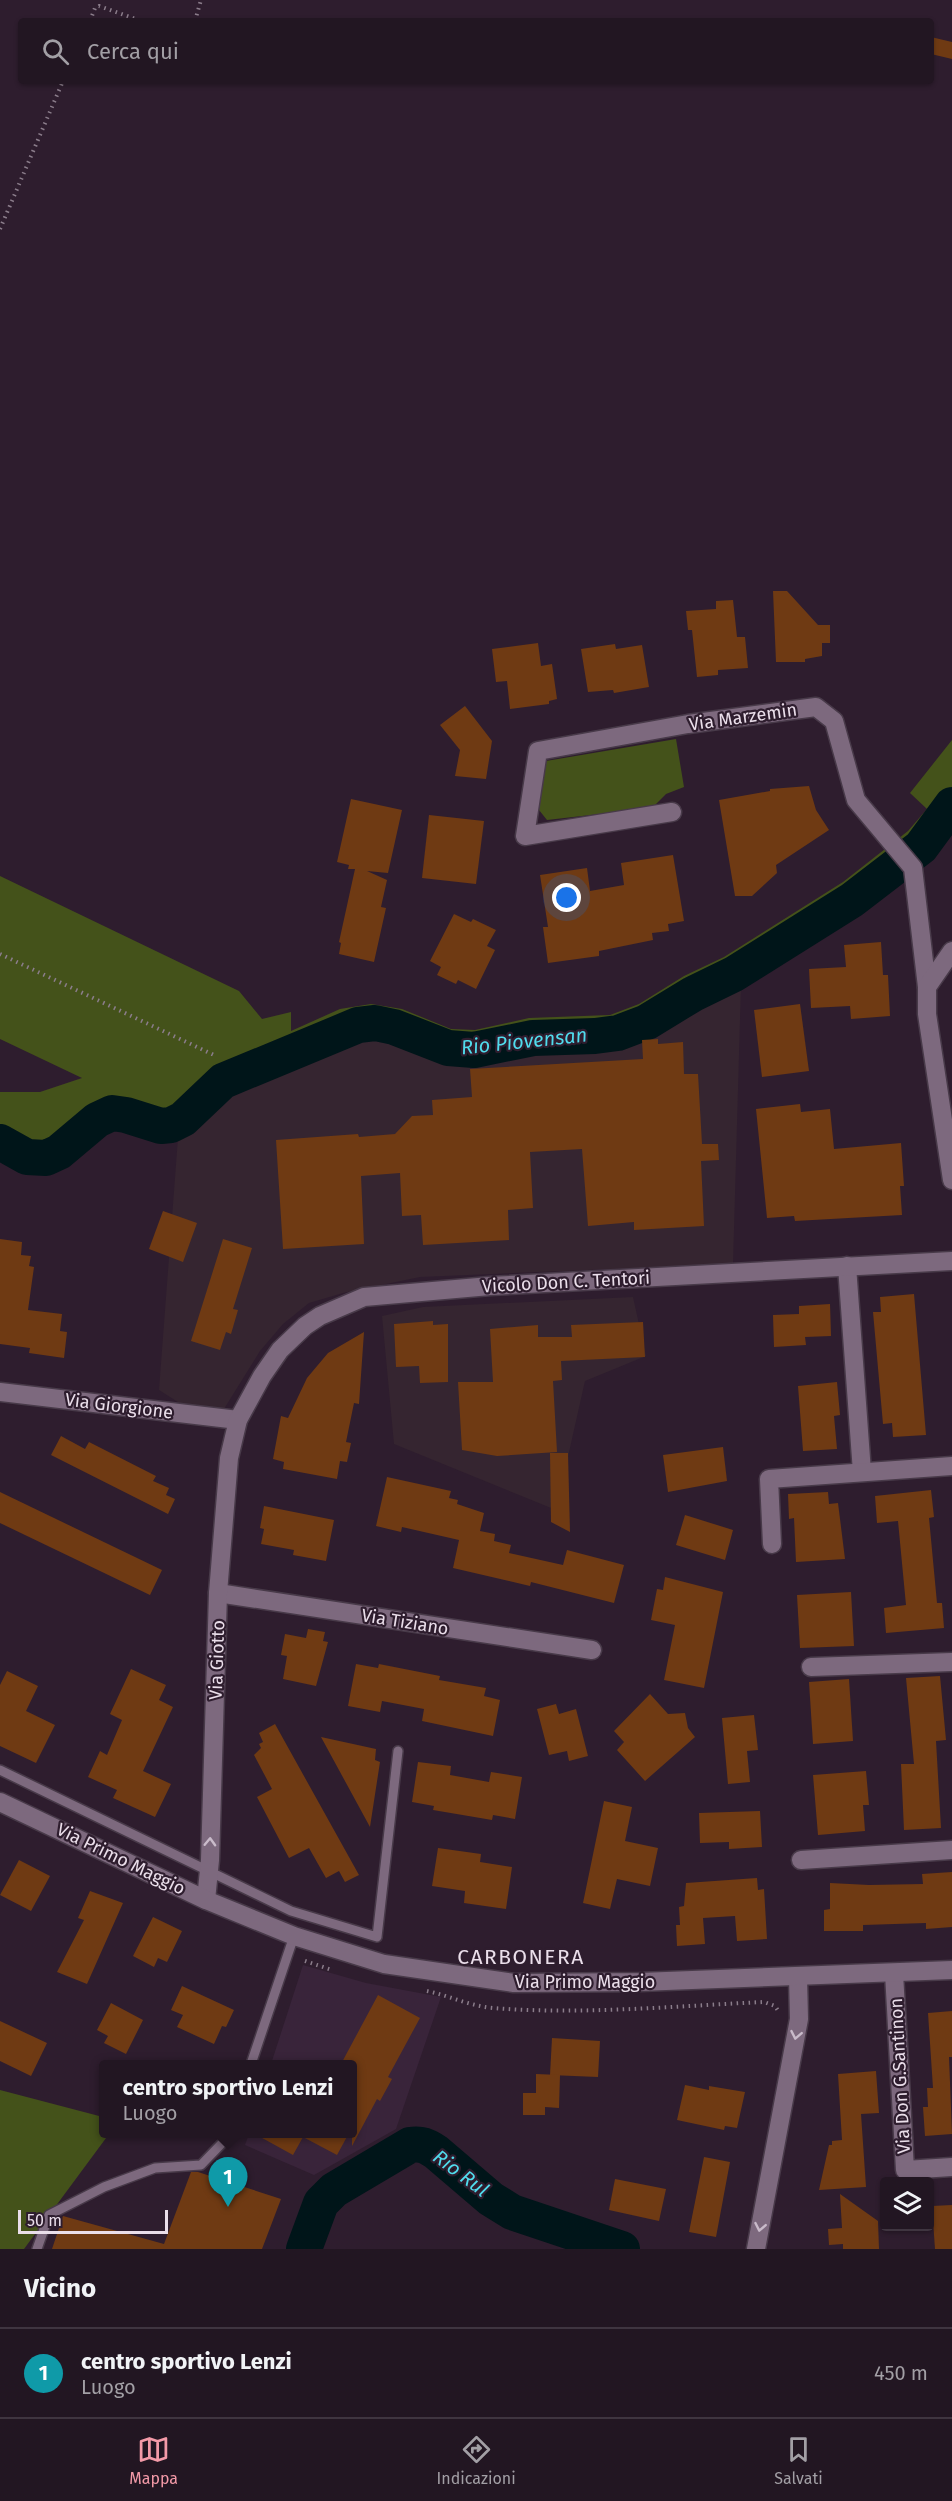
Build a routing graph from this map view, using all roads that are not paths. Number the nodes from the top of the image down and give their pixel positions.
1 (672, 812) dead end
2 (952, 951) edge
3 (927, 987) junction
4 (952, 1180) edge
5 (952, 1261) edge
6 (847, 1266) junction
7 (0, 1392) edge
8 (238, 1420) junction
9 (952, 1466) edge
10 (862, 1472) junction
11 (772, 1544) dead end
12 (218, 1593) junction
13 (592, 1650) dead end
14 (952, 1662) edge
15 (811, 1668) dead end
16 (398, 1751) dead end
17 (0, 1770) edge
18 (0, 1802) edge
19 (952, 1850) edge
20 (801, 1860) dead end
21 (209, 1873) junction
22 (206, 1900) junction
23 (294, 1935) junction
24 (952, 1970) edge
25 (894, 1973) junction
26 (798, 1977) junction
27 (252, 2060) edge
28 (227, 2138) edge
29 (952, 2167) edge
30 (37, 2249) edge
31 (756, 2249) edge

1 - 3 street, Via Marzemin
2 - 3 street
3 - 4 street, Via Marzemin
5 - 6 street, Vicolo Don C. Tentori
6 - 8 street, Vicolo Don C. Tentori
6 - 10 street
7 - 8 street, Via Giorgione
8 - 12 street, Via Giotto
9 - 10 street
10 - 11 street
12 - 13 street, Via Tiziano
21 -> 12 street, Via Giotto
14 - 15 street
16 - 21 lane
17 - 21 lane
18 - 22 street, Via Primo Maggio
19 - 20 street
21 - 22 street, Via Giotto
22 - 23 street, Via Primo Maggio
23 - 26 street, Via Primo Maggio
23 - 27 lane
24 - 25 street, Via Primo Maggio
25 - 26 street, Via Primo Maggio
25 - 29 street, Via Don G.Santinon
26 -> 31 street
28 - 30 lane

